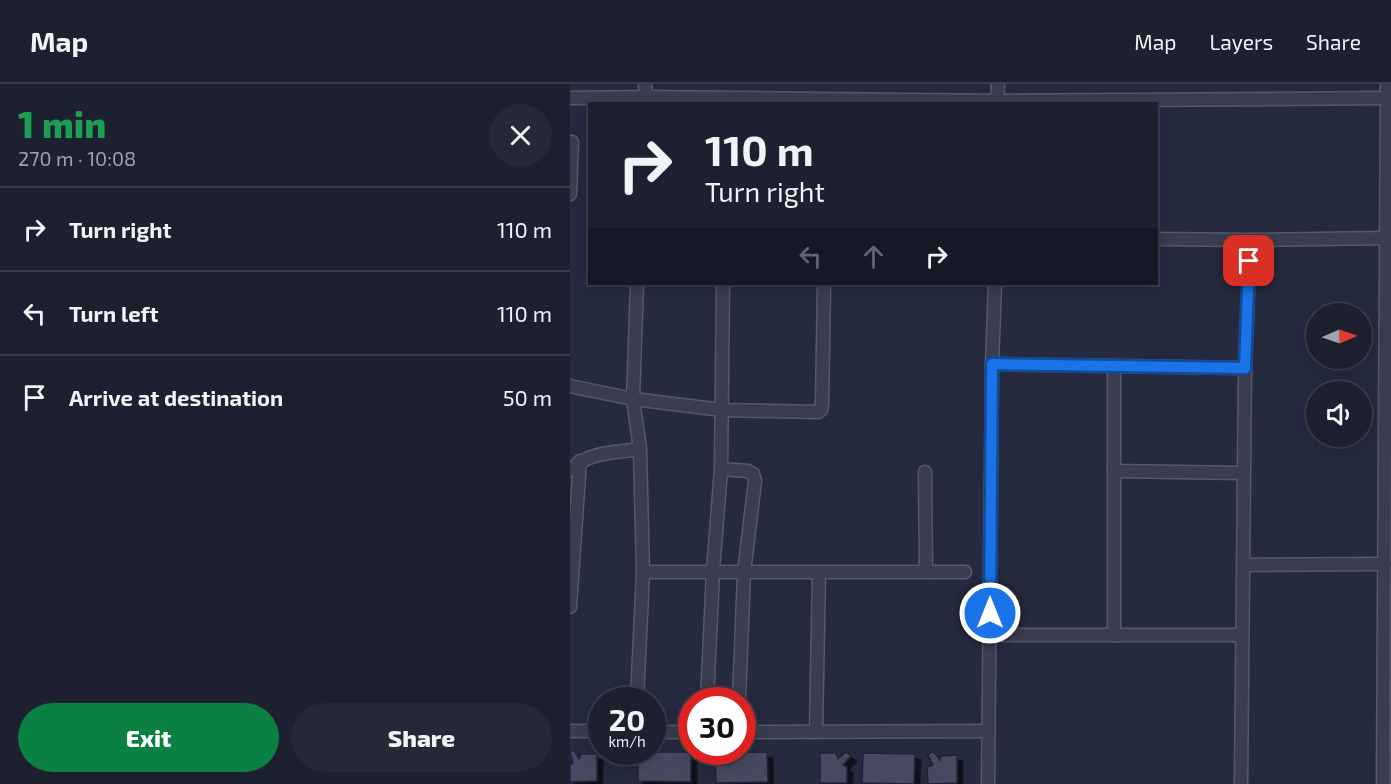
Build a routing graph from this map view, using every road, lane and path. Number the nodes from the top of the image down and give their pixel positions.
1 (998, 84) edge
2 (1387, 84) edge
3 (645, 90) edge
4 (570, 98) edge
5 (1387, 98) junction
6 (997, 102) edge
7 (572, 142) dead end
8 (570, 194) edge
9 (1386, 238) junction
10 (1158, 239) edge
11 (1250, 240) junction
12 (637, 285) edge
13 (723, 285) edge
14 (824, 285) edge
15 (995, 285) edge
16 (992, 364) junction
17 (1114, 366) junction
18 (1245, 368) junction
19 (570, 386) edge
20 (633, 399) junction
21 (722, 410) junction
22 (640, 449) junction
23 (580, 461) junction
24 (721, 469) junction
25 (570, 470) edge
26 (1114, 471) junction
27 (926, 472) dead end
28 (1243, 473) junction
29 (1385, 564) junction
30 (1243, 565) junction
31 (712, 571) junction
32 (643, 572) junction
33 (819, 572) junction
34 (926, 572) junction
35 (964, 572) dead end
36 (744, 573) junction
37 (570, 607) edge
38 (990, 635) junction
39 (1114, 635) junction
40 (1242, 635) junction
41 (638, 687) edge
42 (708, 687) edge
43 (740, 687) edge
44 (570, 731) edge
45 (588, 731) edge
46 (989, 731) junction
47 (756, 732) edge
48 (816, 732) junction
49 (988, 784) edge
50 (1241, 784) edge
51 (1383, 784) edge

1 - 6 street
2 - 5 street
3 - 4 street
3 - 6 street
5 - 6 street
5 - 9 street
7 - 8 street
9 - 11 street
9 - 29 street
10 - 11 street
11 - 18 street
12 - 20 street
13 - 21 street
14 - 21 street
15 - 16 street
16 - 17 street
16 - 38 street
17 - 18 street
17 - 26 street
18 - 28 street
19 - 20 street
20 - 21 street
20 - 22 street
21 - 24 street
22 - 23 street
22 - 32 street
23 - 25 street
23 - 37 street
24 - 31 street
24 - 36 street
26 - 28 street
26 - 39 street
27 - 34 street
28 - 30 street
29 - 30 street
29 - 51 street
30 - 40 street
31 - 32 street
31 - 36 street
31 - 42 street
32 - 41 street
33 - 34 street
33 - 36 street
33 - 48 street
34 - 35 street
36 - 43 street
38 - 39 street
38 - 46 street
39 - 40 street
40 - 50 street
44 - 45 street
46 - 48 street
46 - 49 street
47 - 48 street

